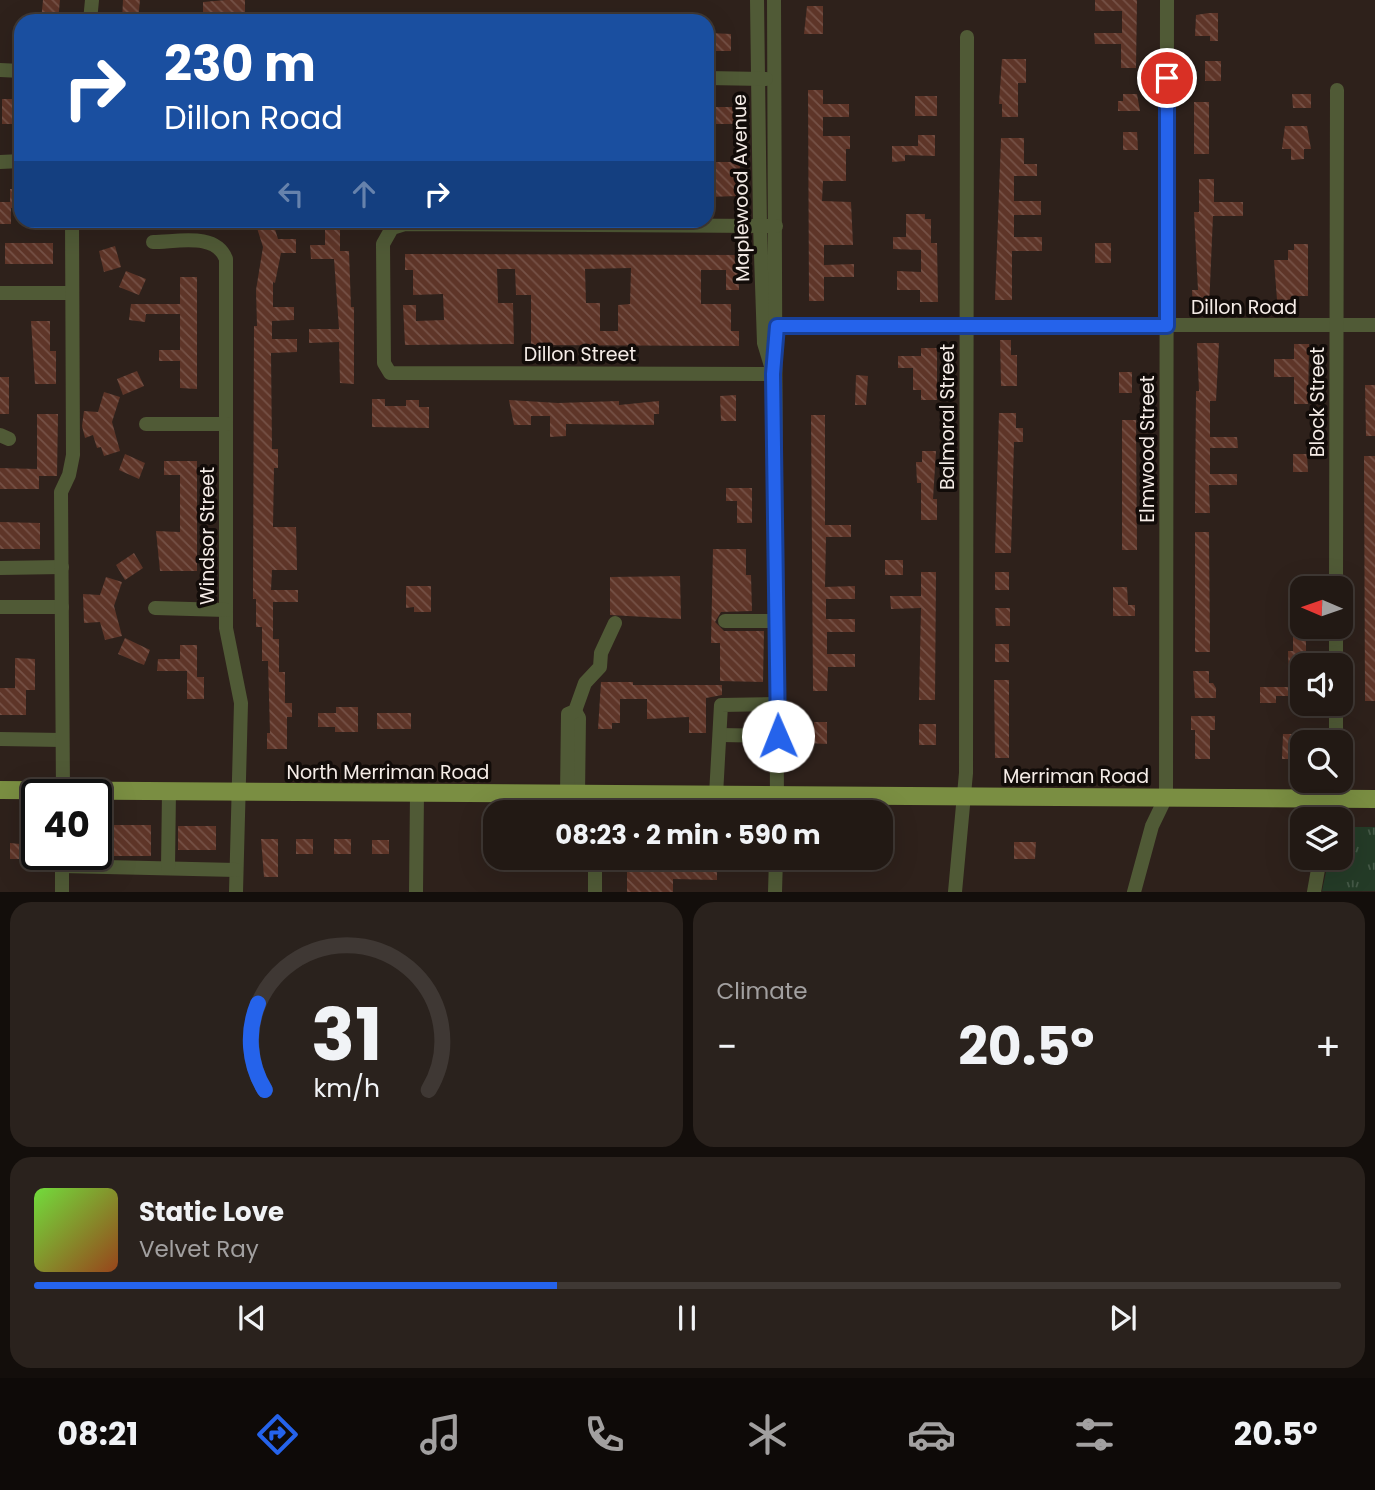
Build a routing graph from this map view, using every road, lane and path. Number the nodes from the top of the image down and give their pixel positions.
1 (757, 0) edge
2 (774, 0) edge
3 (1167, 0) edge
4 (967, 37) dead end
5 (714, 78) edge
6 (774, 78) junction
7 (758, 79) junction
8 (1337, 90) dead end
9 (714, 226) edge
10 (760, 226) junction
11 (776, 226) junction
12 (72, 228) edge
13 (392, 228) edge
14 (153, 242) dead end
15 (0, 293) edge
16 (72, 293) junction
17 (967, 324) junction
18 (1336, 325) junction
19 (777, 326) junction
20 (1167, 326) junction
21 (1375, 326) edge
22 (773, 374) junction
23 (146, 424) dead end
24 (226, 424) junction
25 (62, 567) junction
26 (0, 568) edge
27 (1336, 576) edge
28 (0, 607) edge
29 (62, 607) junction
30 (155, 608) dead end
31 (226, 610) junction
32 (725, 621) dead end
33 (777, 621) junction
34 (615, 623) dead end
35 (778, 704) junction
36 (720, 735) junction
37 (778, 736) junction
38 (0, 739) edge
39 (62, 740) junction
40 (63, 779) edge
41 (0, 790) edge
42 (21, 791) edge
43 (169, 791) junction
44 (112, 792) edge
45 (239, 792) junction
46 (417, 793) junction
47 (1335, 793) edge
48 (716, 795) junction
49 (963, 796) junction
50 (1166, 797) junction
51 (584, 799) edge
52 (1334, 799) junction
53 (1375, 799) edge
54 (750, 800) edge
55 (777, 800) edge
56 (870, 800) edge
57 (1332, 807) edge
58 (112, 864) edge
59 (169, 868) junction
60 (62, 870) edge
61 (236, 870) junction
62 (595, 870) edge
63 (776, 870) edge
64 (1318, 870) edge
65 (62, 891) edge
66 (236, 891) edge
67 (416, 891) edge
68 (595, 891) edge
69 (775, 891) edge
70 (956, 891) edge
71 (1134, 891) edge
72 (1314, 891) edge

1 - 7 street, Maplewood Avenue
2 - 6 street, Maplewood Avenue
3 - 20 street, Elmwood Street
4 - 17 street, Balmoral Street
5 - 7 street
6 - 7 street
6 - 11 street, Maplewood Avenue
7 - 10 street, Maplewood Avenue
8 - 18 street, Block Street
9 - 10 street, Dillon Street
10 - 11 street
10 - 22 street, Maplewood Avenue
11 - 19 street, Maplewood Avenue
12 - 16 street
13 - 22 street, Dillon Street
14 - 24 street, Windsor Street
15 - 16 street
16 - 25 street
17 - 19 street, Dillon Road
17 - 20 street, Dillon Road
17 - 49 street, Balmoral Street
18 - 20 street, Dillon Road
18 - 21 street, Dillon Road
18 - 27 street, Block Street
19 - 22 street, Maplewood Avenue
20 - 50 street, Elmwood Street
22 - 33 street, Maplewood Avenue
23 - 24 street
24 - 31 street, Windsor Street
25 - 26 street
25 - 29 street
28 - 29 street
29 - 39 street
30 - 31 street
31 - 45 street, Windsor Street
32 - 33 street
33 - 35 street, Maplewood Avenue
34 - 51 street
35 - 36 street
35 - 37 street, Maplewood Avenue
36 - 37 street
36 - 48 street
37 - 55 street, Maplewood Avenue
38 - 39 street
39 - 40 street
41 - 42 main road, North Merriman Road
43 - 44 main road, North Merriman Road
43 - 45 main road, North Merriman Road
43 - 59 street
45 - 46 main road, North Merriman Road
45 - 61 street, Windsor Street
46 - 51 main road, North Merriman Road
46 - 67 street
47 - 52 street
48 - 51 main road, North Merriman Road
48 - 54 main road, North Merriman Road
49 - 50 main road, Merriman Road
49 - 56 main road, Merriman Road
49 - 70 street, Balmoral Street
50 - 52 main road, Merriman Road
50 - 71 street, Elmwood Street
52 - 53 main road, Merriman Road
52 - 57 street
58 - 59 street
59 - 61 street
60 - 65 street
61 - 66 street, Windsor Street
62 - 68 street
63 - 69 street
64 - 72 street

